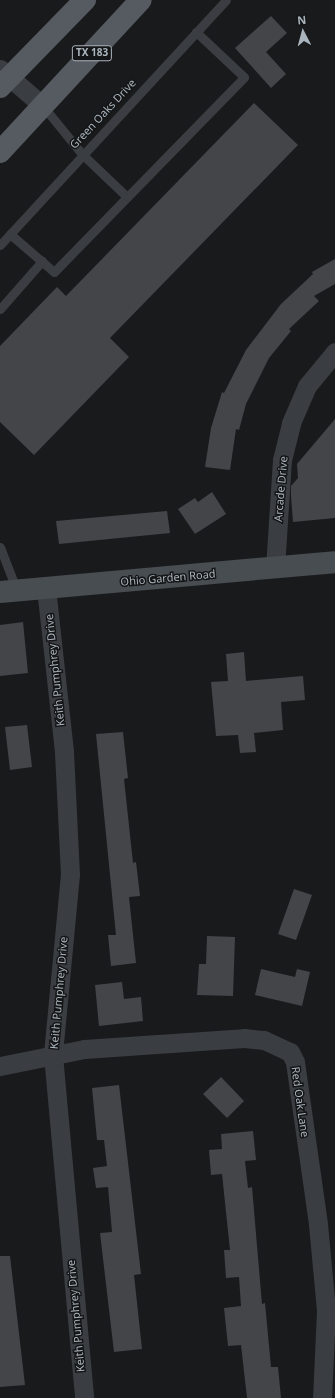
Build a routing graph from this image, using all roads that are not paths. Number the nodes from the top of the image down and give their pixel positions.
1 (85, 0) edge
2 (141, 0) edge
3 (226, 0) edge
4 (196, 32) junction
5 (3, 78) edge
6 (42, 106) junction
7 (0, 152) edge
8 (82, 154) junction
9 (127, 197) junction
10 (10, 234) junction
11 (0, 245) edge
12 (42, 261) junction
13 (0, 309) edge
14 (335, 352) edge
15 (0, 547) edge
16 (335, 562) edge
17 (275, 568) junction
18 (46, 588) junction
19 (9, 591) edge
20 (53, 1055) junction
21 (0, 1066) edge
22 (84, 1398) edge
23 (322, 1398) edge

1 - 5 main road
2 - 6 main road, TX 183
3 - 4 lane, Green Oaks Drive
4 - 8 lane, Green Oaks Drive
4 - 9 lane
5 - 6 street
6 - 7 main road, TX 183
6 - 8 lane
8 - 9 lane
8 - 10 lane, Green Oaks Drive
9 - 12 lane
10 - 11 lane, Green Oaks Drive
10 - 12 lane
12 - 13 lane
14 - 17 street, Arcade Drive
15 - 19 lane
16 - 17 street, Ohio Garden Road
17 - 18 street, Ohio Garden Road
18 - 19 street, Ohio Garden Road
18 - 20 street, Keith Pumphrey Drive
20 - 21 street, Red Oak Lane
20 - 22 street, Keith Pumphrey Drive
20 - 23 street, Red Oak Lane

